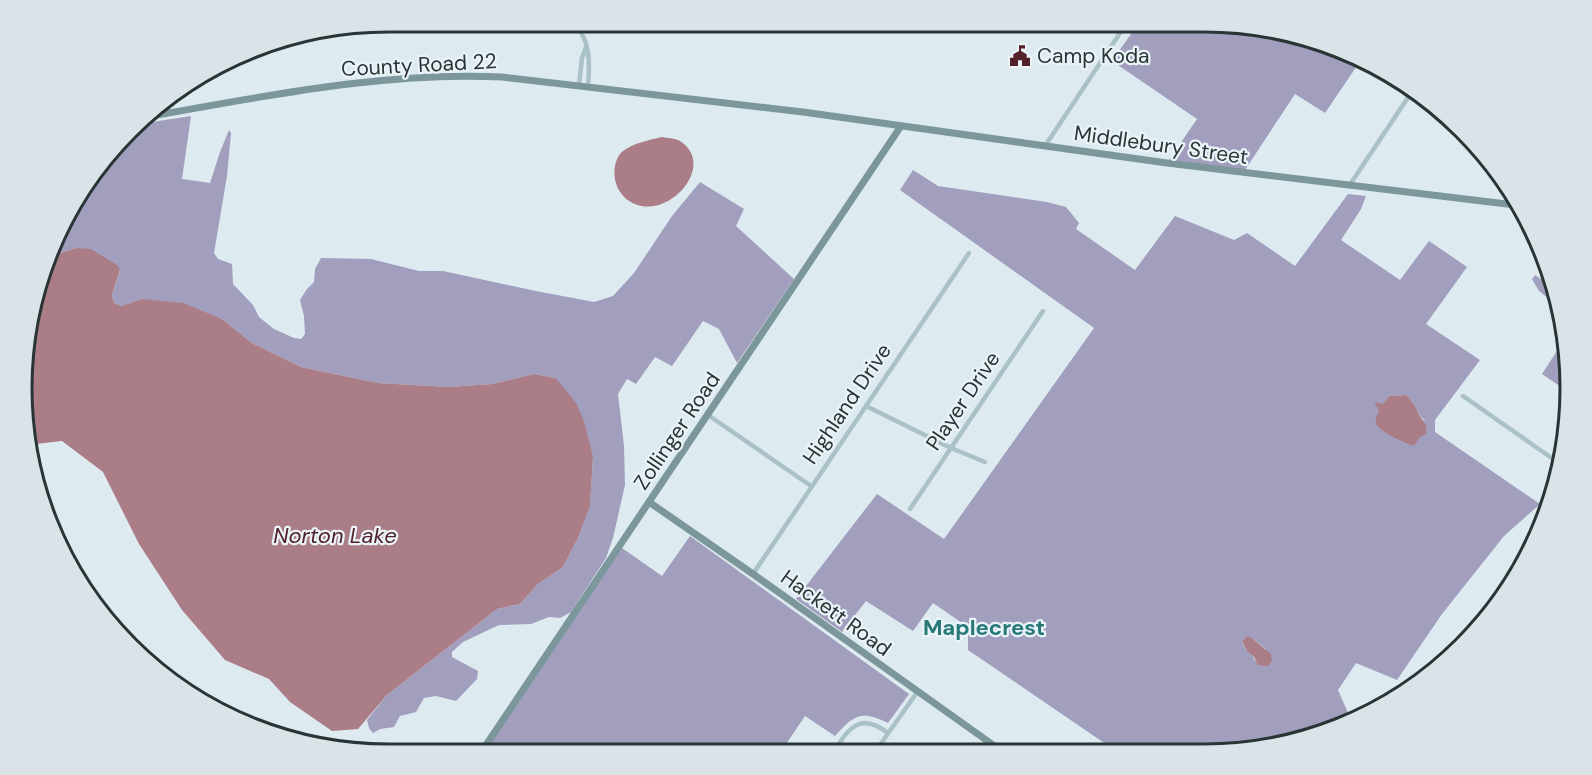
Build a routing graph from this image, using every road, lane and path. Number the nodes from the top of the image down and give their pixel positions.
1 (581, 32) edge
2 (1121, 32) edge
3 (586, 47) junction
4 (579, 85) junction
5 (588, 86) junction
6 (1409, 96) edge
7 (803, 112) joint
8 (159, 115) edge
9 (901, 126) junction
10 (1045, 146) junction
11 (1348, 186) junction
12 (1510, 204) edge
13 (969, 254) dead end
14 (1043, 311) dead end
15 (1463, 396) dead end
16 (866, 406) junction
17 (708, 415) junction
18 (951, 448) junction
19 (1553, 459) edge
20 (985, 462) dead end
21 (812, 486) junction
22 (649, 502) junction
23 (910, 509) dead end
24 (753, 574) junction
25 (918, 692) junction
26 (888, 734) junction
27 (487, 744) edge
28 (838, 744) edge
29 (881, 744) edge
30 (992, 744) edge

1 - 3 street
2 - 10 street
3 - 4 street
3 - 5 street
4 - 5 main road, County Road 22
4 - 8 main road, County Road 22
5 - 7 main road, County Road 22
6 - 11 street
7 - 9 main road, Middlebury Street
9 - 10 main road, Middlebury Street
9 - 17 main road, Zollinger Road
10 - 11 main road, Middlebury Street
11 - 12 main road, Middlebury Street
13 - 16 street, Highland Drive
14 - 18 street, Player Drive
15 - 19 street
16 - 18 street
16 - 21 street, Highland Drive
17 - 21 street
17 - 22 main road, Zollinger Road
18 - 20 street
18 - 23 street, Player Drive
21 - 24 street, Highland Drive
22 - 24 main road, Hackett Road
22 - 27 main road, Zollinger Road
24 - 25 main road, Hackett Road
25 - 26 street
25 - 30 main road, Hackett Road
26 - 28 street
26 - 29 street

